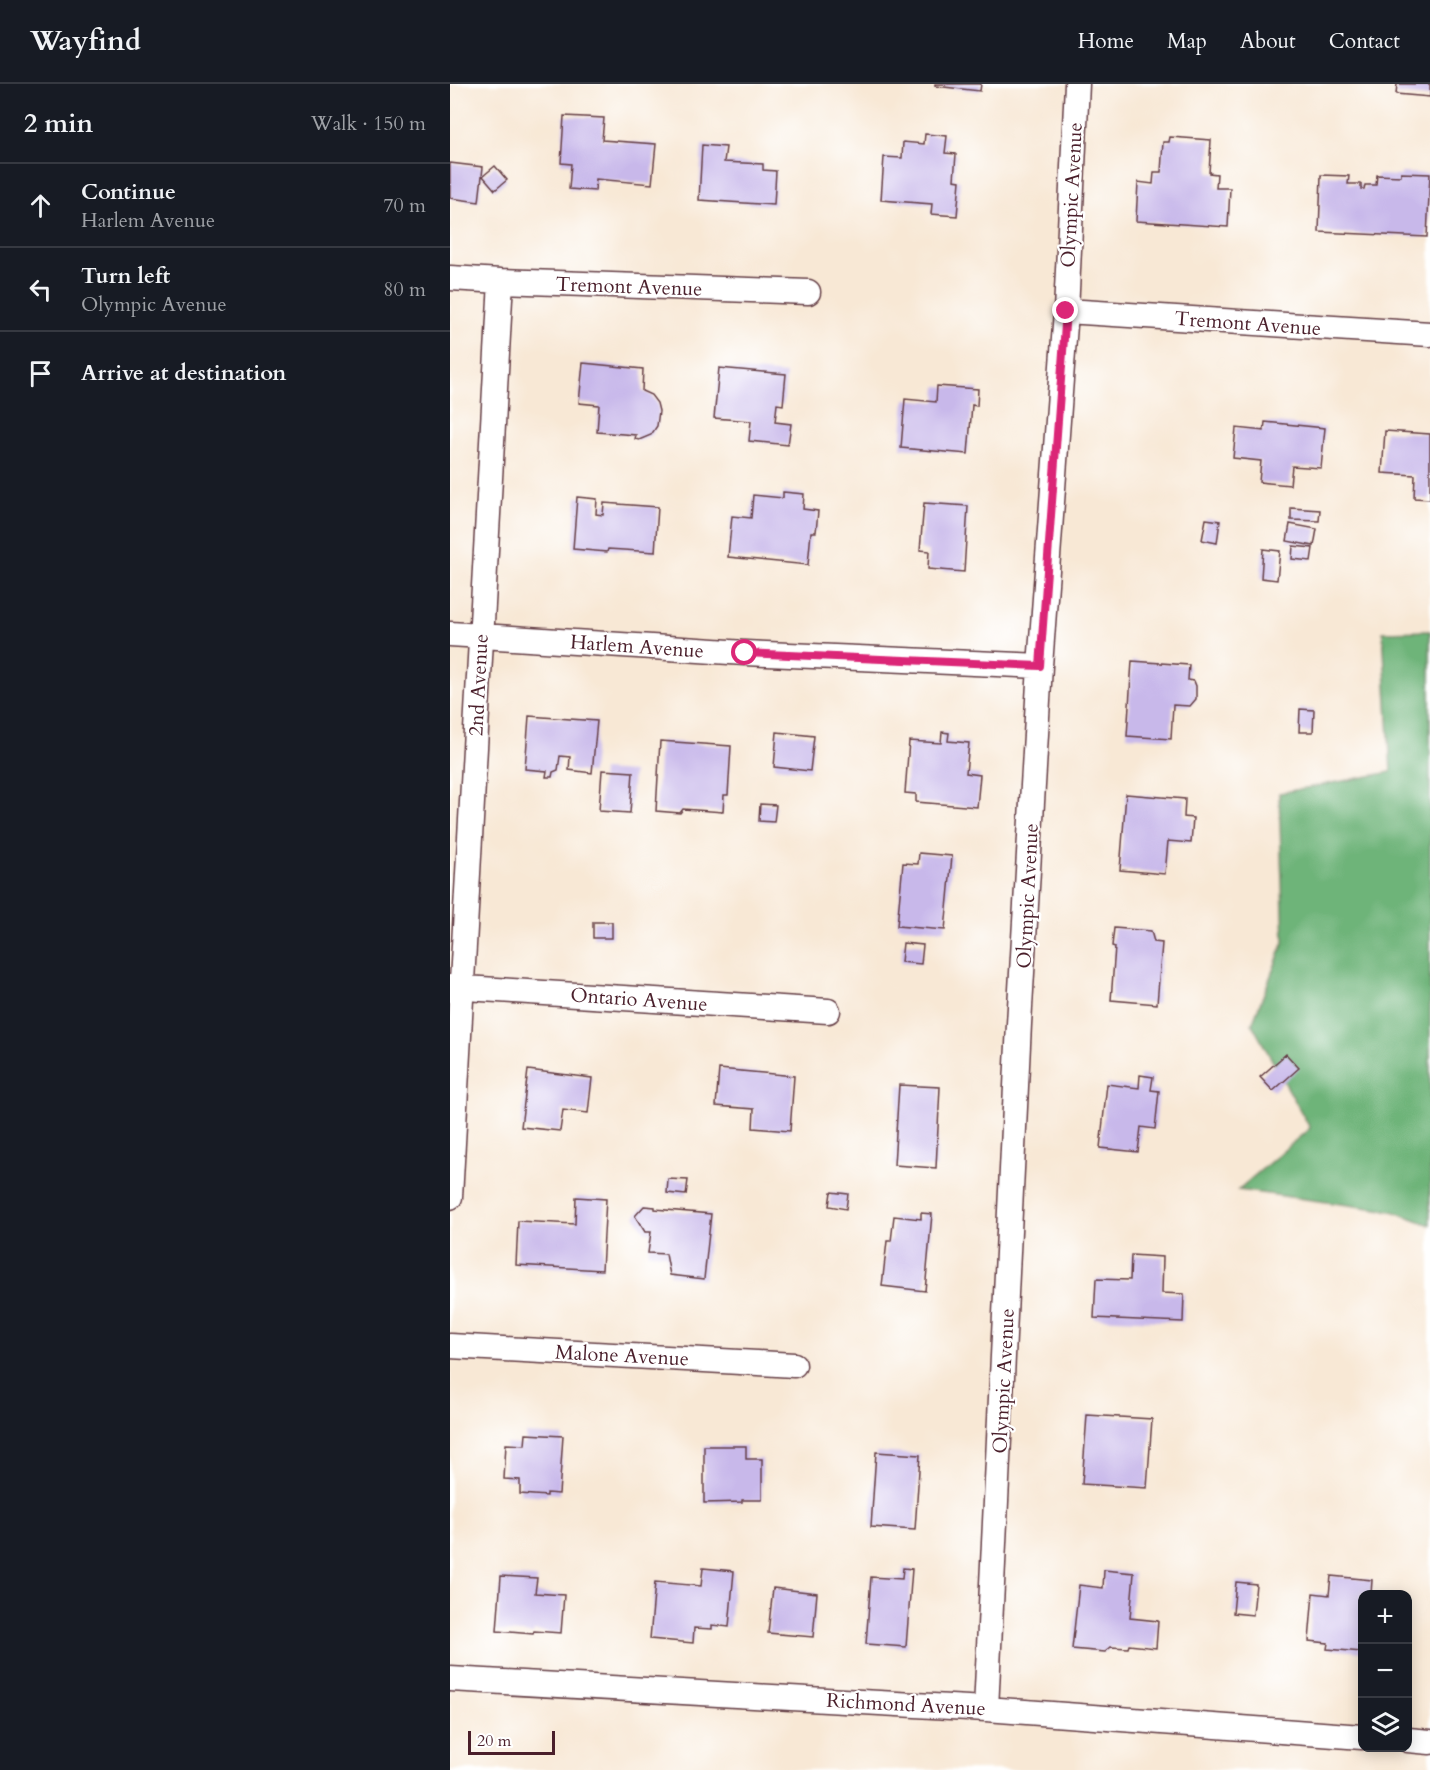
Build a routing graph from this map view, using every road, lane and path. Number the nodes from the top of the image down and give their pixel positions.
1 (1077, 84) edge
2 (450, 278) edge
3 (501, 281) junction
4 (808, 292) dead end
5 (1066, 311) junction
6 (1430, 334) edge
7 (450, 634) edge
8 (481, 636) junction
9 (1040, 666) junction
10 (456, 988) edge
11 (828, 1011) dead end
12 (450, 1197) edge
13 (450, 1346) edge
14 (794, 1365) dead end
15 (450, 1679) edge
16 (986, 1708) junction
17 (1358, 1737) edge
18 (1412, 1740) edge
19 (1430, 1742) edge

1 - 5 street, Olympic Avenue
2 - 3 street, Tremont Avenue
3 - 4 street, Tremont Avenue
3 - 8 street, 2nd Avenue
5 - 6 street, Tremont Avenue
5 - 9 street, Olympic Avenue
7 - 8 street, Harlem Avenue
8 - 9 street, Harlem Avenue
8 - 10 street, 2nd Avenue
9 - 16 street, Olympic Avenue
10 - 11 street, Ontario Avenue
10 - 12 street, 2nd Avenue
13 - 14 street, Malone Avenue
15 - 16 street, Richmond Avenue
16 - 17 street, Richmond Avenue
18 - 19 street

